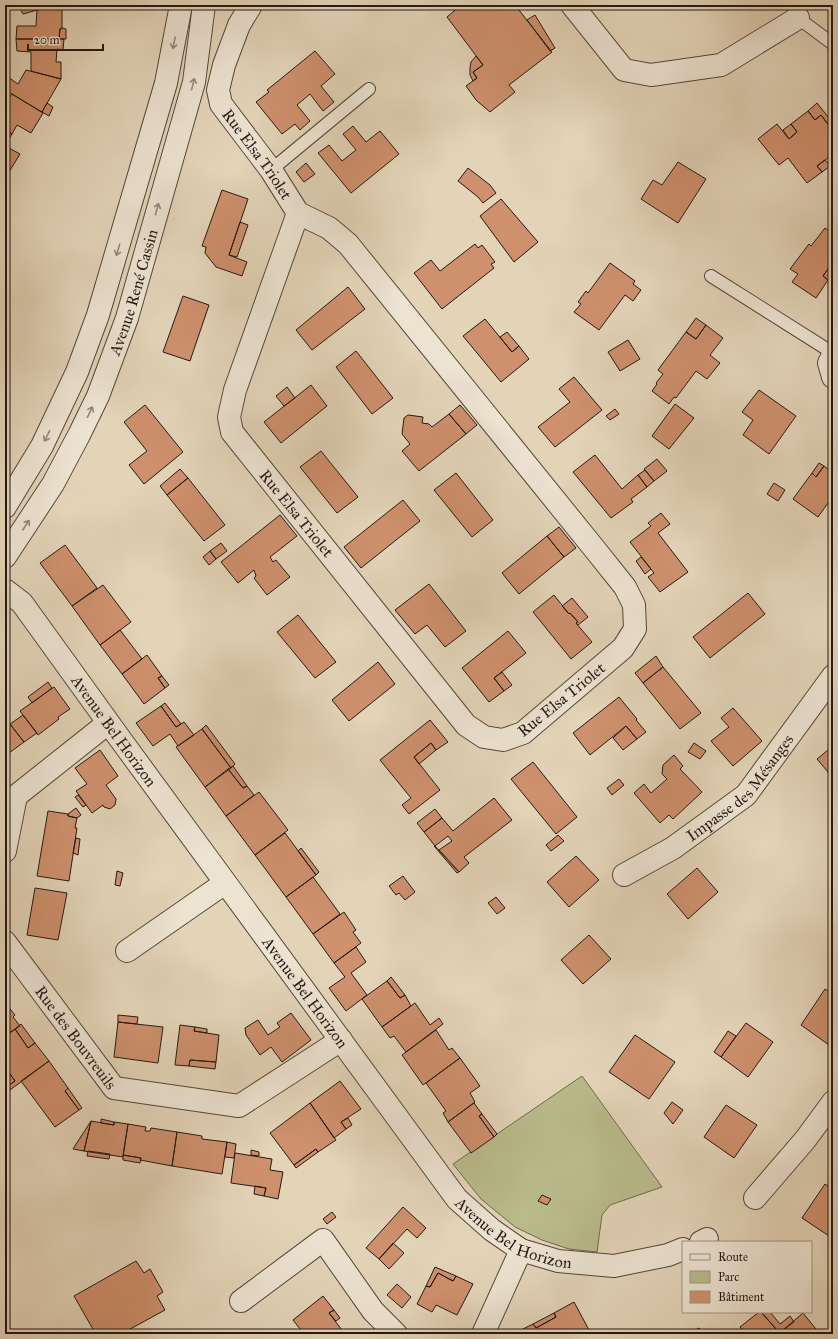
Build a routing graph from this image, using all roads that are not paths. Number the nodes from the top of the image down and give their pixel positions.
1 (181, 5) edge
2 (204, 5) edge
3 (252, 5) edge
4 (572, 5) edge
5 (798, 18) joint
6 (833, 44) edge
7 (369, 89) dead end
8 (271, 170) junction
9 (298, 213) junction
10 (711, 276) dead end
11 (833, 354) edge
12 (833, 377) edge
13 (5, 507) edge
14 (5, 557) edge
15 (5, 590) edge
16 (833, 676) edge
17 (108, 723) junction
18 (5, 851) edge
19 (624, 875) dead end
20 (225, 882) junction
21 (5, 942) edge
22 (127, 951) dead end
23 (341, 1040) junction
24 (833, 1102) edge
25 (755, 1198) dead end
26 (682, 1249) edge
27 (521, 1250) junction
28 (241, 1300) dead end
29 (396, 1334) edge
30 (482, 1334) edge

1 -> 13 street, Avenue René Cassin
14 -> 2 street, Avenue René Cassin
3 - 8 street, Rue Elsa Triolet
4 - 5 street
5 - 6 lane
7 - 8 lane
8 - 9 street, Rue Elsa Triolet
9 - 9 street, Rue Elsa Triolet
10 - 11 lane
11 - 12 street
15 - 17 street, Avenue Bel Horizon
16 - 19 street, Impasse des Mésanges
17 - 18 street
17 - 20 street, Avenue Bel Horizon
20 - 22 street
20 - 23 street, Avenue Bel Horizon
21 - 23 street, Rue des Bouvreuils
23 - 27 street, Avenue Bel Horizon
24 - 25 street
26 - 27 street, Avenue Bel Horizon
27 - 30 street
28 - 29 street

